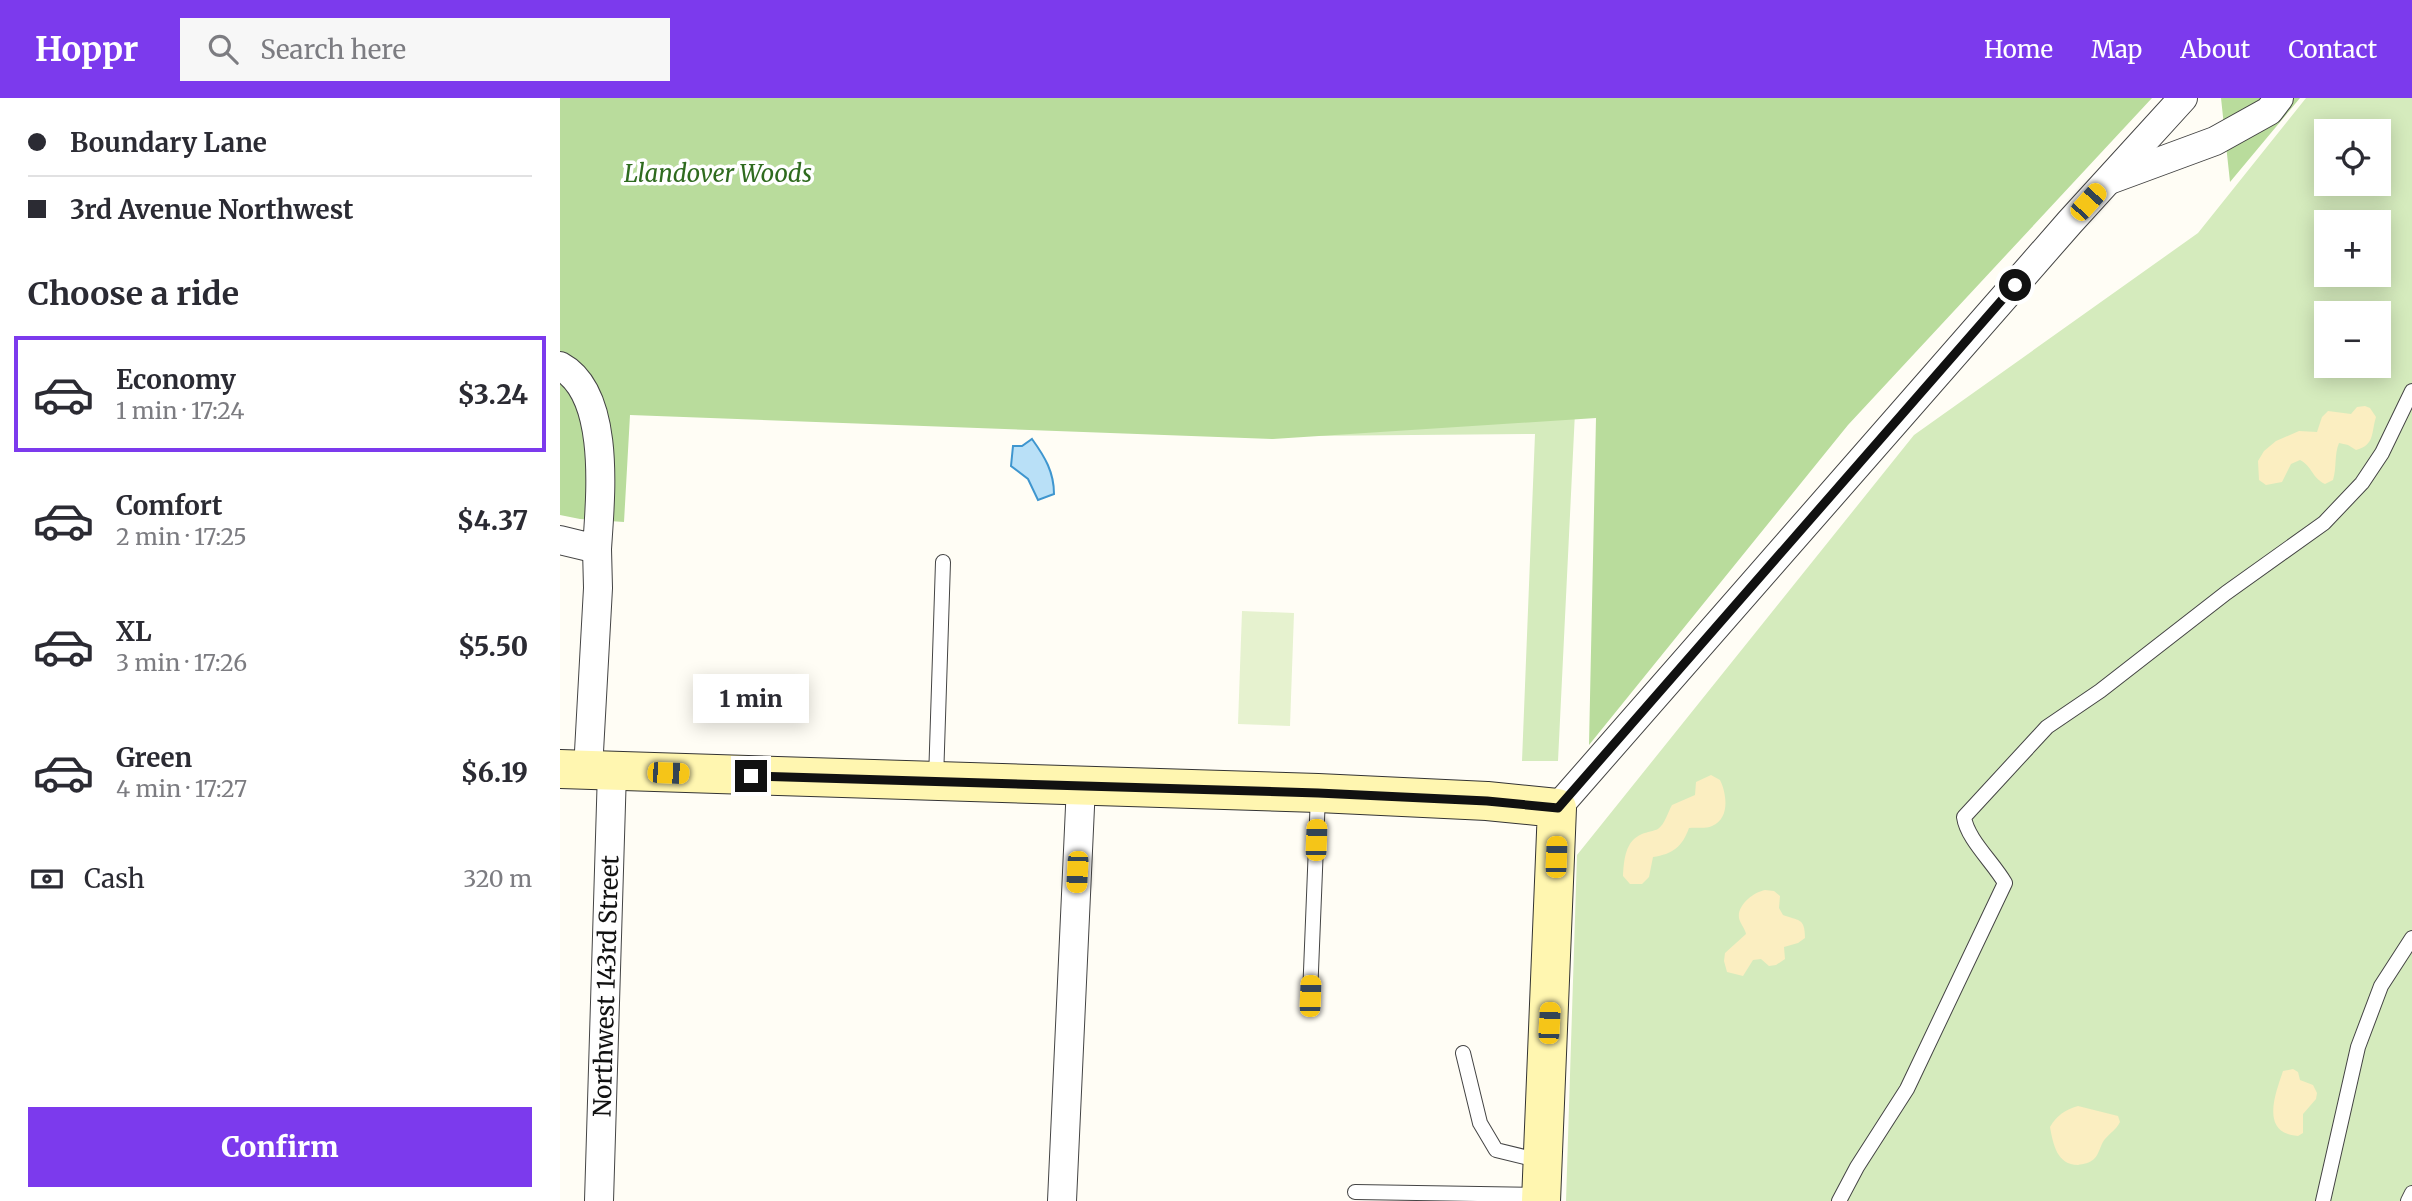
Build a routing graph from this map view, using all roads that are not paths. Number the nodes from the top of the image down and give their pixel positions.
1 (2279, 98) edge
2 (2178, 103) edge
3 (2106, 182) junction
4 (560, 366) edge
5 (2412, 391) edge
6 (560, 540) edge
7 (597, 549) junction
8 (943, 562) dead end
9 (587, 770) edge
10 (936, 781) junction
11 (1081, 785) junction
12 (1318, 793) junction
13 (1558, 808) junction
14 (2412, 938) edge
15 (1310, 996) dead end
16 (1463, 1053) dead end
17 (1541, 1186) edge
18 (1355, 1192) dead end
19 (2412, 1192) edge
20 (599, 1201) edge
21 (1062, 1201) edge
22 (1839, 1201) edge
23 (2323, 1201) edge
24 (2408, 1201) edge

1 - 3 street
2 - 3 street
3 - 13 street
4 - 7 street, Northwest 143rd Street
5 - 22 lane
6 - 7 street
7 - 9 street, Northwest 143rd Street
8 - 10 lane
9 - 10 street
9 - 20 street, Northwest 143rd Street
10 - 11 street
11 - 12 street
11 - 21 street
12 - 13 street
12 - 15 lane
13 - 17 street
14 - 23 lane
16 - 17 lane
17 - 18 lane
19 - 24 lane

